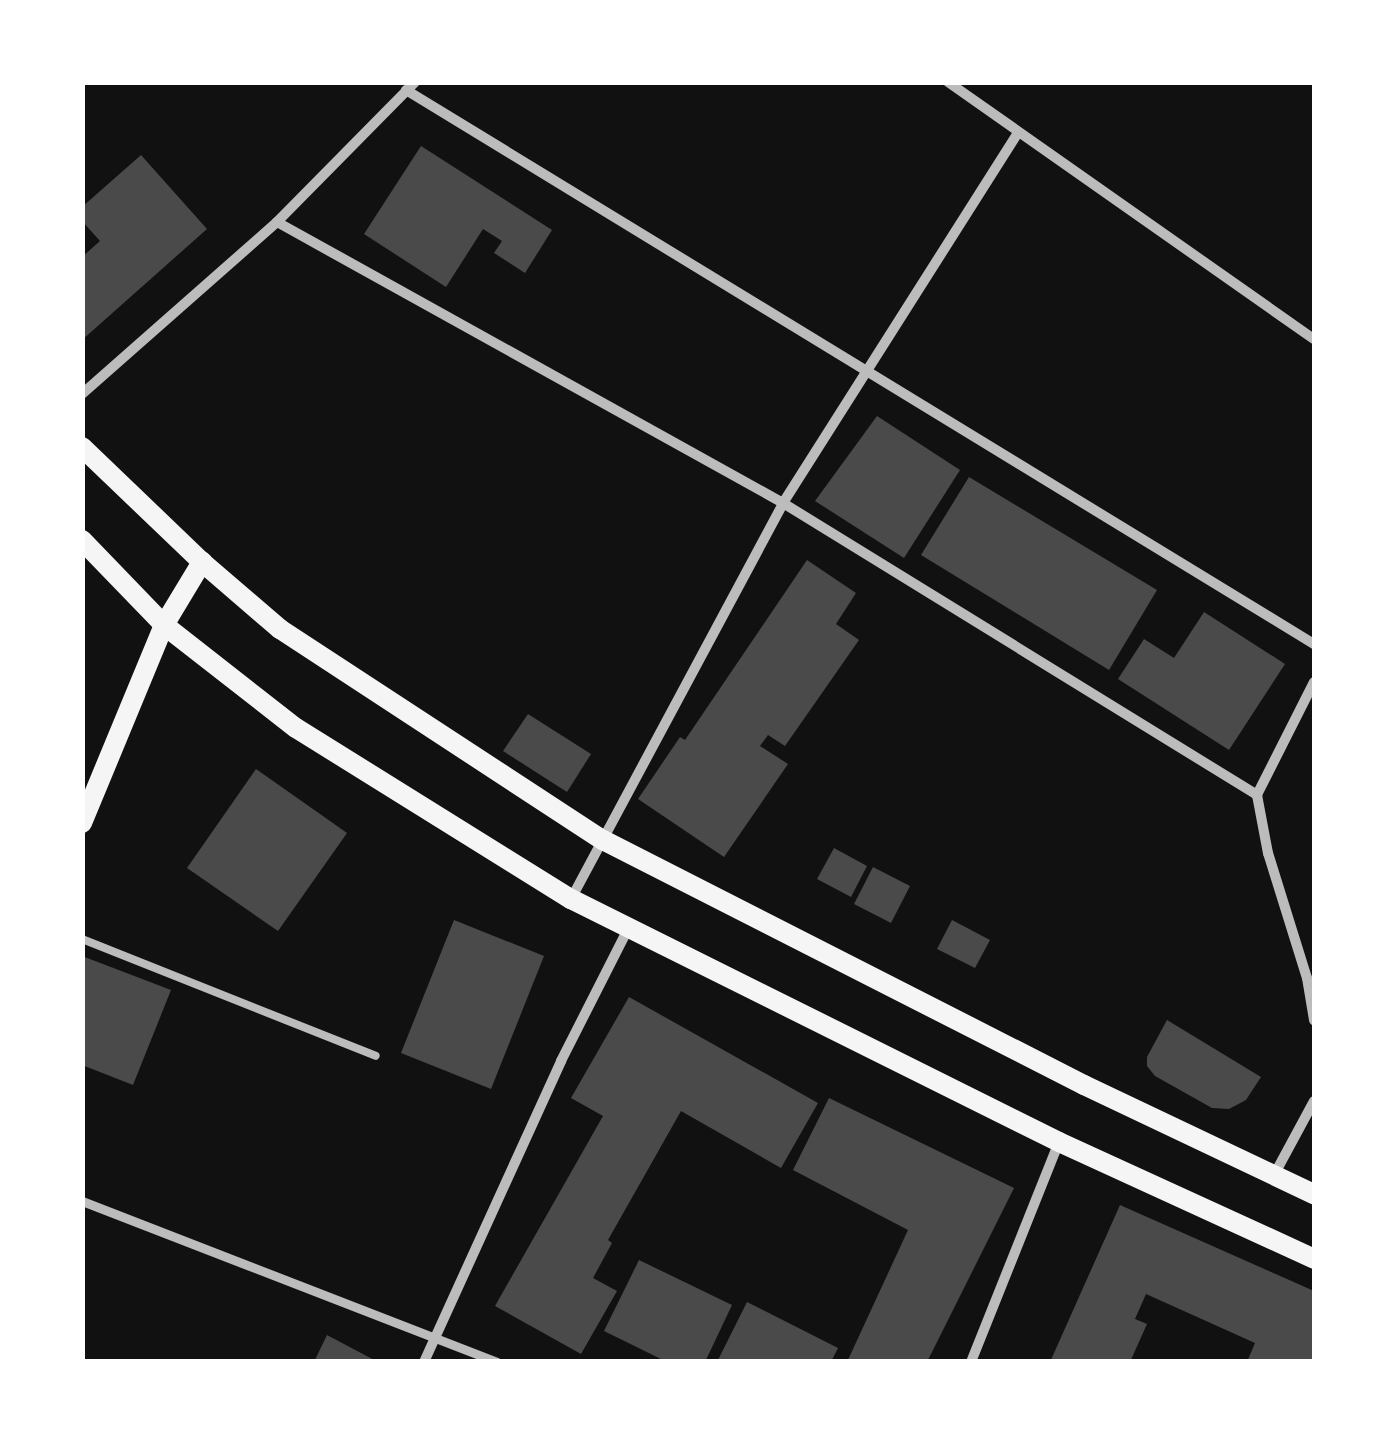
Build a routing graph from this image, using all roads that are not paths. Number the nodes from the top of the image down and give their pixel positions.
1 (948, 82) edge
2 (411, 86) edge
3 (1018, 133) junction
4 (277, 222) junction
5 (1314, 339) edge
6 (870, 370) junction
7 (82, 394) edge
8 (82, 447) edge
9 (783, 503) junction
10 (82, 540) edge
11 (202, 562) junction
12 (164, 625) junction
13 (1314, 644) edge
14 (1314, 682) edge
15 (1257, 794) junction
16 (82, 823) edge
17 (604, 840) junction
18 (571, 898) junction
19 (628, 929) junction
20 (82, 940) edge
21 (1312, 997) edge
22 (1314, 1020) edge
23 (376, 1056) dead end
24 (1314, 1100) edge
25 (1059, 1142) junction
26 (1274, 1175) junction
27 (1314, 1194) edge
28 (82, 1201) edge
29 (1314, 1259) edge
30 (435, 1335) junction
31 (424, 1362) edge
32 (497, 1362) edge
33 (970, 1362) edge

1 - 3 street
2 - 4 street
2 - 6 street
3 - 5 street
3 - 6 street
4 - 7 street
4 - 9 street
6 - 9 street
6 - 13 street
8 - 11 main road
9 - 15 street
9 - 17 street
10 - 12 main road
11 - 12 main road
11 - 17 main road
12 - 16 main road
12 - 18 main road
14 - 15 street
15 - 21 street
17 - 18 street
17 - 26 main road
18 - 19 main road
19 - 25 main road
19 - 30 street
20 - 23 lane
21 - 22 street
24 - 26 street
25 - 29 main road
25 - 33 street
26 - 27 main road
28 - 30 street
30 - 31 street
30 - 32 street

